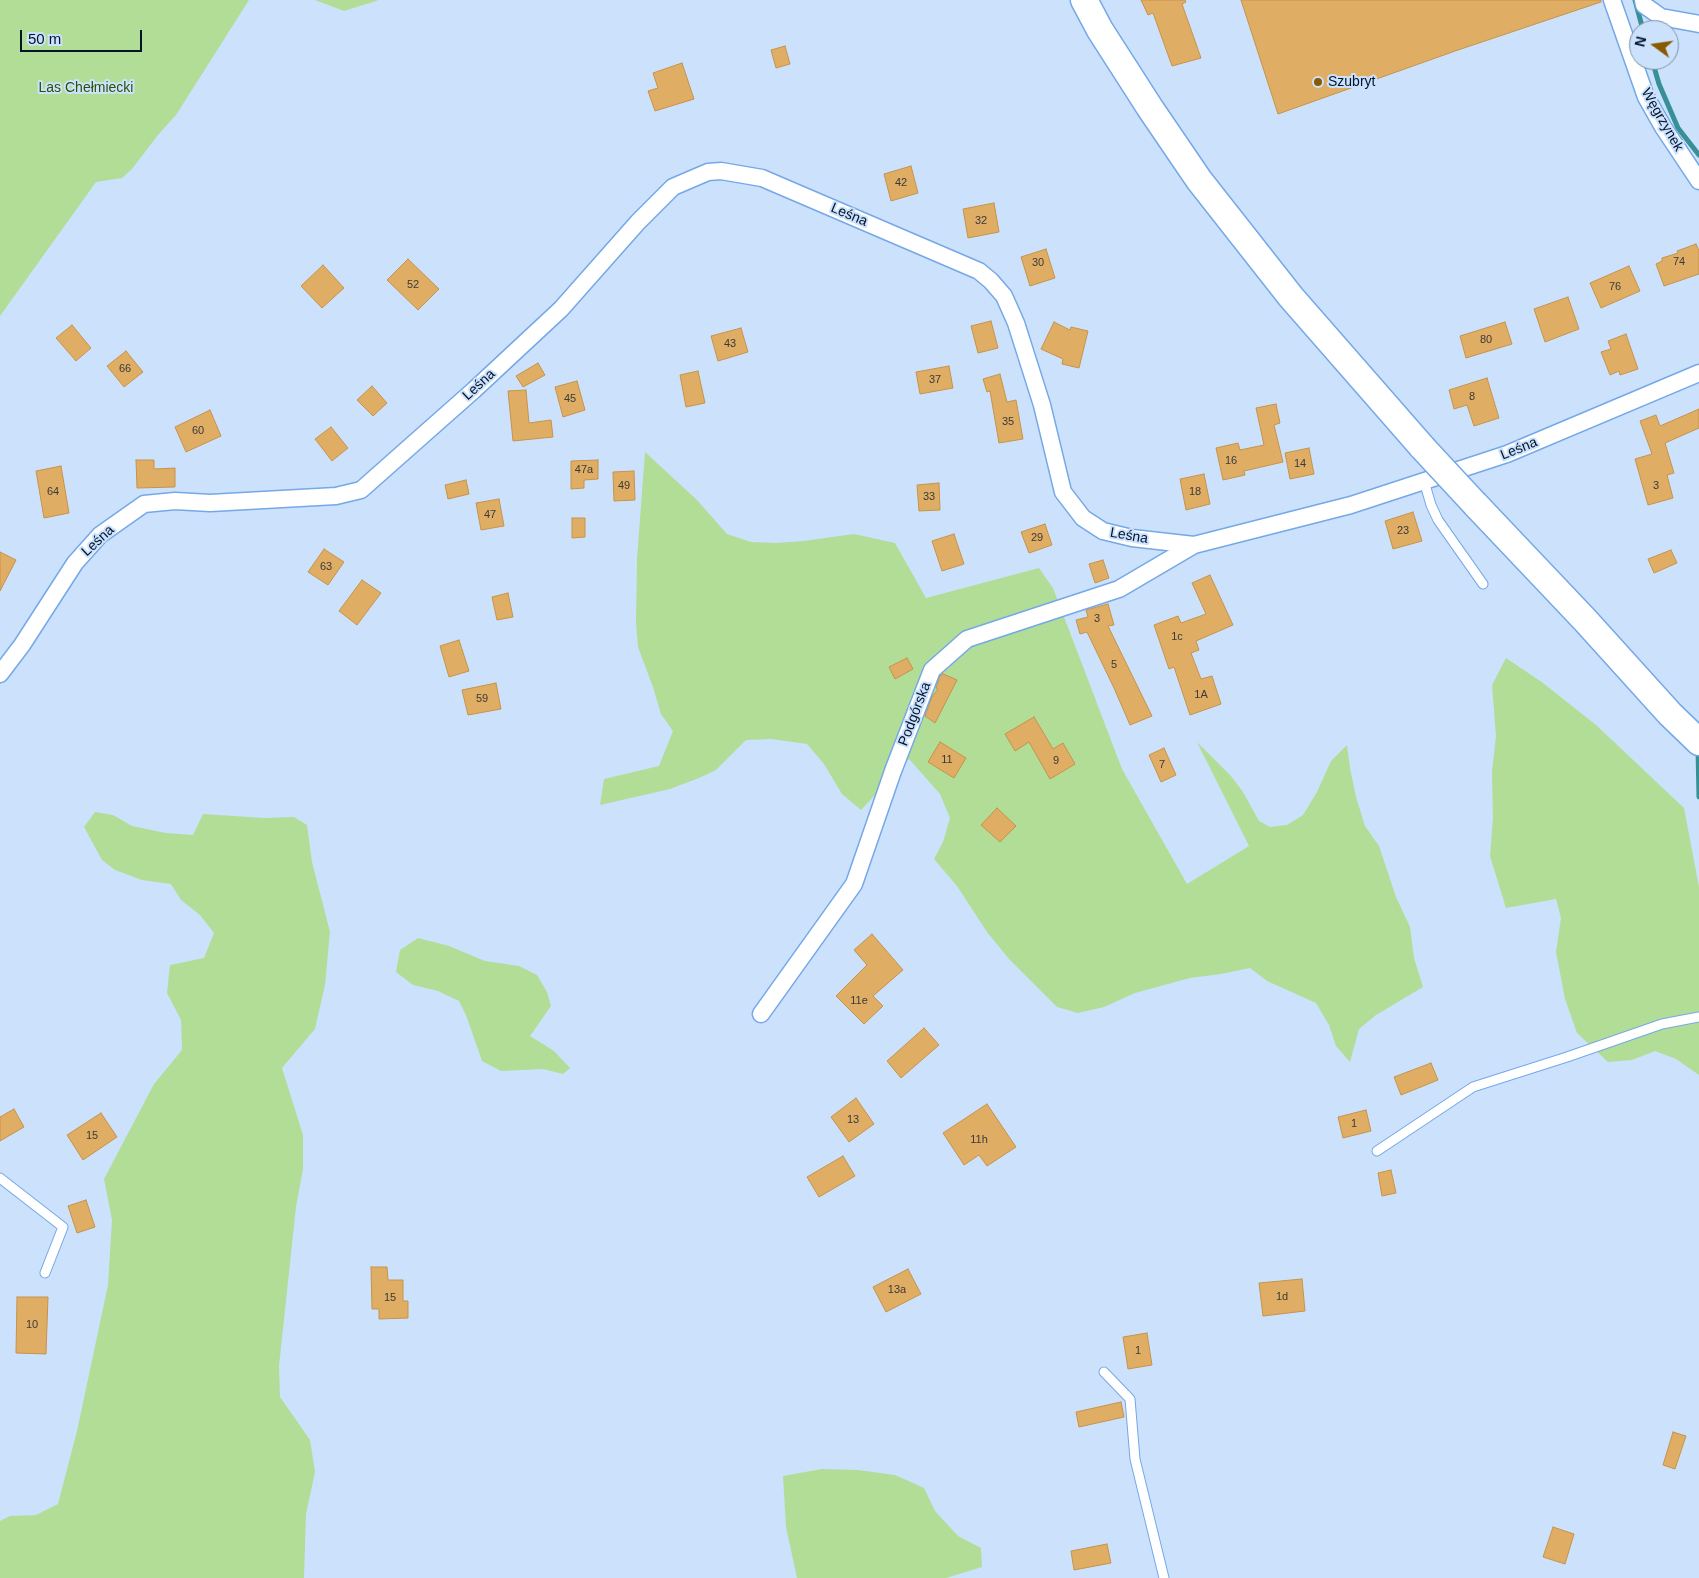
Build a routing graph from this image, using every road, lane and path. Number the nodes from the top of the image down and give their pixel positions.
1 (1084, 0) edge
2 (1612, 0) edge
3 (1643, 0) edge
4 (1699, 24) edge
5 (1699, 181) edge
6 (1699, 373) edge
7 (1424, 481) junction
8 (1194, 545) junction
9 (1483, 584) dead end
10 (0, 674) edge
11 (1699, 742) edge
12 (761, 1014) dead end
13 (1699, 1017) edge
14 (1377, 1151) dead end
15 (0, 1178) edge
16 (45, 1274) dead end
17 (1104, 1372) dead end
18 (1164, 1578) edge

1 - 11 main road, bridge
2 - 5 street, Węgrzynek
3 - 4 street
6 - 7 street, Leśna
7 - 8 street, Leśna
7 - 9 lane
8 - 10 street, Leśna
8 - 12 street, Podgórska
13 - 14 lane
15 - 16 lane
17 - 18 lane

